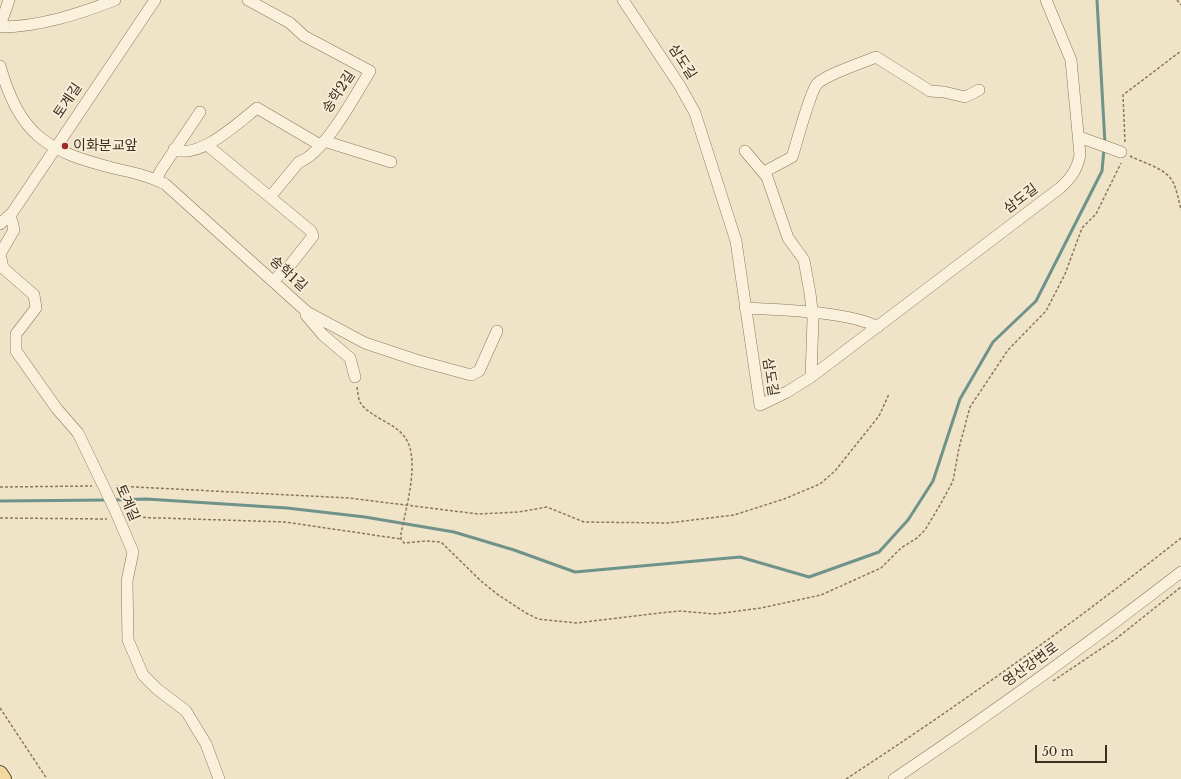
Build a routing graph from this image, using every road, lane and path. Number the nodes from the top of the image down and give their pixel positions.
1 (9, 0) edge
2 (115, 0) edge
3 (155, 0) edge
4 (248, 0) edge
5 (623, 0) edge
6 (1046, 0) edge
7 (1177, 0) edge
8 (1181, 6) edge
9 (0, 27) edge
10 (1181, 50) edge
11 (0, 66) edge
12 (2, 84) edge
13 (980, 90) dead end
14 (200, 112) dead end
15 (1078, 137) junction
16 (322, 143) junction
17 (207, 145) junction
18 (54, 148) junction
19 (174, 149) junction
20 (745, 151) dead end
21 (1124, 153) junction
22 (391, 162) dead end
23 (764, 172) junction
24 (156, 180) junction
25 (270, 197) junction
26 (1181, 210) edge
27 (3, 221) edge
28 (273, 281) junction
29 (300, 306) junction
30 (745, 308) junction
31 (812, 314) junction
32 (878, 328) junction
33 (497, 331) dead end
34 (355, 377) joint
35 (811, 377) junction
36 (889, 394) dead end
37 (0, 487) edge
38 (104, 488) junction
39 (406, 506) junction
40 (117, 514) junction
41 (0, 518) edge
42 (1181, 538) edge
43 (401, 539) junction
44 (1181, 572) edge
45 (0, 708) edge
46 (0, 773) edge
47 (4, 779) edge
48 (47, 779) edge
49 (219, 779) edge
50 (846, 779) edge
51 (894, 779) edge

1 - 9 street
2 - 9 street
3 - 18 street, 토계길
4 - 16 street, 송학2길
5 - 30 street, 삼도길
6 - 15 street, 삼도길
7 - 8 path
10 - 21 path
11 - 12 street, 송학1길
12 - 18 street, 송학1길
13 - 23 street
14 - 19 street
15 - 21 street
15 - 32 street, 삼도길
16 - 17 street
16 - 22 street
16 - 25 street, 송학2길
17 - 19 street
17 - 25 street
18 - 24 street, 송학1길
18 - 27 street, 토계길
19 - 24 street
20 - 23 street
21 - 26 path
21 - 43 path
23 - 31 street
24 - 28 street, 송학1길
25 - 28 street
27 - 38 street, 토계길
28 - 29 street, 송학1길
29 - 33 street, 송학1길
29 - 34 street
30 - 31 street
30 - 35 street, 삼도길
31 - 32 street
31 - 35 street
32 - 35 street, 삼도길
34 - 39 path
36 - 39 path
37 - 38 path
38 - 39 path
38 - 40 street, 토계길
39 - 43 path
40 - 41 path
40 - 43 path
40 - 49 street, 토계길
42 - 50 path
44 - 51 street, 영산강변로
45 - 48 path
46 - 47 main road

